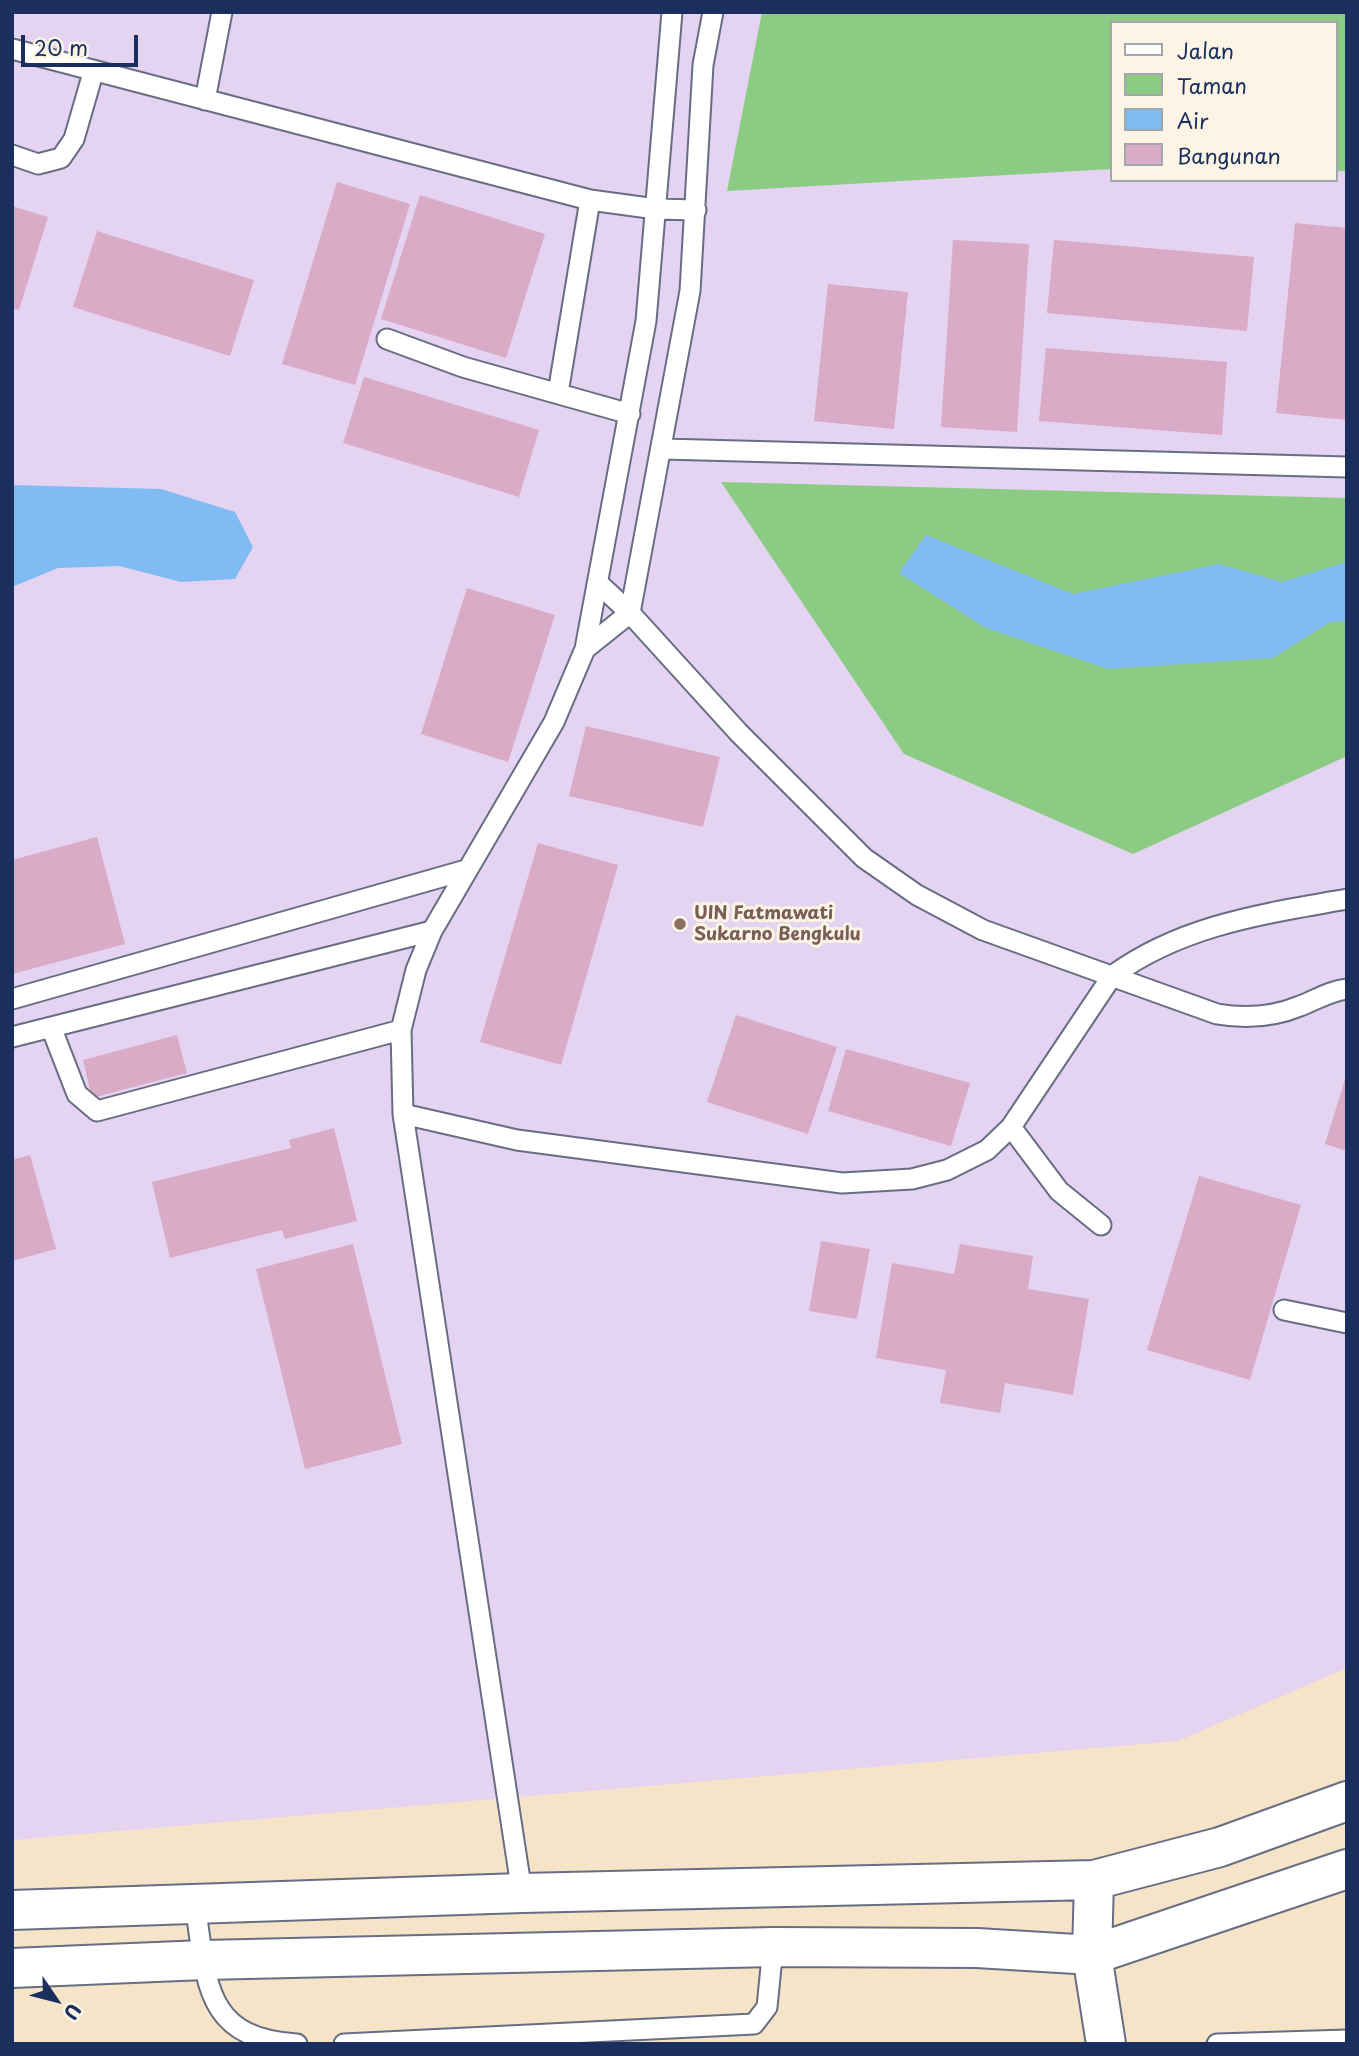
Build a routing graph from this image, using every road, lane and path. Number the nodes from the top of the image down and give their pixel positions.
1 (222, 12) edge
2 (673, 12) edge
3 (713, 12) edge
4 (12, 50) edge
5 (93, 73) junction
6 (205, 100) junction
7 (12, 155) edge
8 (590, 200) junction
9 (656, 209) junction
10 (696, 210) junction
11 (387, 339) dead end
12 (558, 393) junction
13 (630, 414) junction
14 (663, 449) junction
15 (1347, 467) edge
16 (598, 583) junction
17 (630, 613) junction
18 (584, 649) junction
19 (466, 870) junction
20 (1347, 899) edge
21 (432, 931) junction
22 (1112, 976) junction
23 (1347, 989) edge
24 (12, 999) edge
25 (51, 1027) junction
26 (401, 1030) junction
27 (12, 1037) edge
28 (403, 1114) junction
29 (1011, 1127) junction
30 (1101, 1225) dead end
31 (1284, 1310) dead end
32 (1347, 1323) edge
33 (1347, 1801) edge
34 (1347, 1869) edge
35 (1094, 1880) junction
36 (522, 1893) junction
37 (195, 1905) junction
38 (12, 1910) edge
39 (773, 1947) junction
40 (1092, 1955) junction
41 (204, 1960) junction
42 (12, 1968) edge
43 (1347, 2040) edge
44 (297, 2044) edge
45 (344, 2044) edge
46 (1106, 2044) edge
47 (1217, 2044) edge

1 - 6 lane
2 - 9 lane
3 - 10 lane
4 - 5 lane
5 - 6 lane
5 - 7 lane
6 - 8 lane
8 - 9 lane
8 - 12 lane
9 - 10 lane
9 - 13 lane
10 - 14 lane
11 - 12 lane
12 - 13 lane
13 - 16 lane
14 - 15 lane
14 - 17 lane
16 - 17 lane
16 - 18 lane
17 - 18 lane
17 - 22 lane
18 - 19 lane
19 - 21 lane
19 - 24 lane
20 - 22 lane
21 - 25 lane
21 - 26 lane
22 - 23 lane
22 - 29 lane
25 - 26 lane
25 - 27 lane
26 - 28 lane
28 - 29 lane
28 - 36 lane
29 - 30 lane
31 - 32 lane
33 - 35 street
34 - 40 street
35 - 36 street
35 - 40 street
36 - 37 street
37 - 38 street
37 - 41 lane
39 - 40 street
39 - 41 street
39 - 45 lane
40 - 46 street
41 - 42 street
41 - 44 lane
43 - 47 lane

